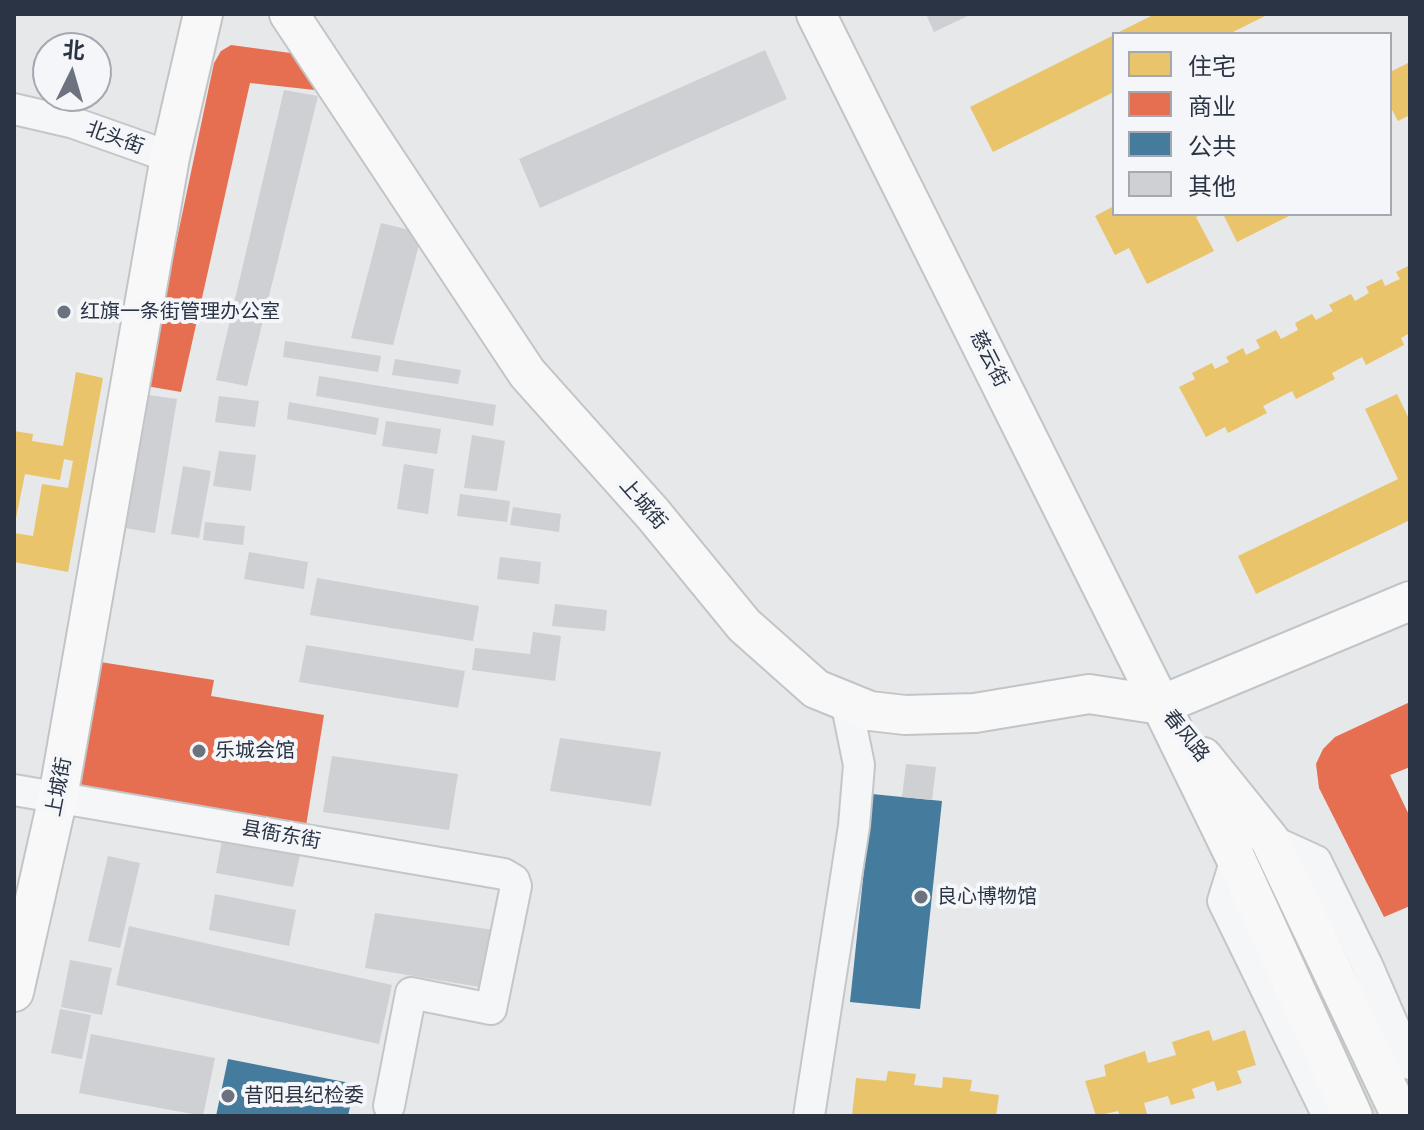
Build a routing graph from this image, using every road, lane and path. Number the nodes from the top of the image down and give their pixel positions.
1 (203, 14) edge
2 (289, 14) edge
3 (816, 14) edge
4 (14, 109) edge
5 (170, 157) junction
6 (1410, 601) edge
7 (846, 701) junction
8 (1161, 705) junction
9 (14, 790) edge
10 (58, 797) junction
11 (1270, 840) junction
12 (1236, 859) junction
13 (14, 992) edge
14 (1410, 1064) edge
15 (389, 1106) dead end
16 (809, 1116) edge
17 (1328, 1116) edge
18 (1353, 1116) edge
19 (1401, 1116) edge

1 - 5 main road, 上城街
2 - 7 main road, 上城街
3 - 8 main road, 慈云街
4 - 5 street, 北头街
5 - 10 main road, 上城街
6 - 8 main road
7 - 8 main road, 上城街
7 - 16 street
8 - 11 main road, 春风路
8 - 12 main road, 春风路
9 - 10 street, 县衙东街
10 - 13 main road, 上城街
10 - 15 street, 县衙东街
11 - 14 street
11 - 19 main road, 春风路
12 - 17 street
12 - 18 main road, 春风路

